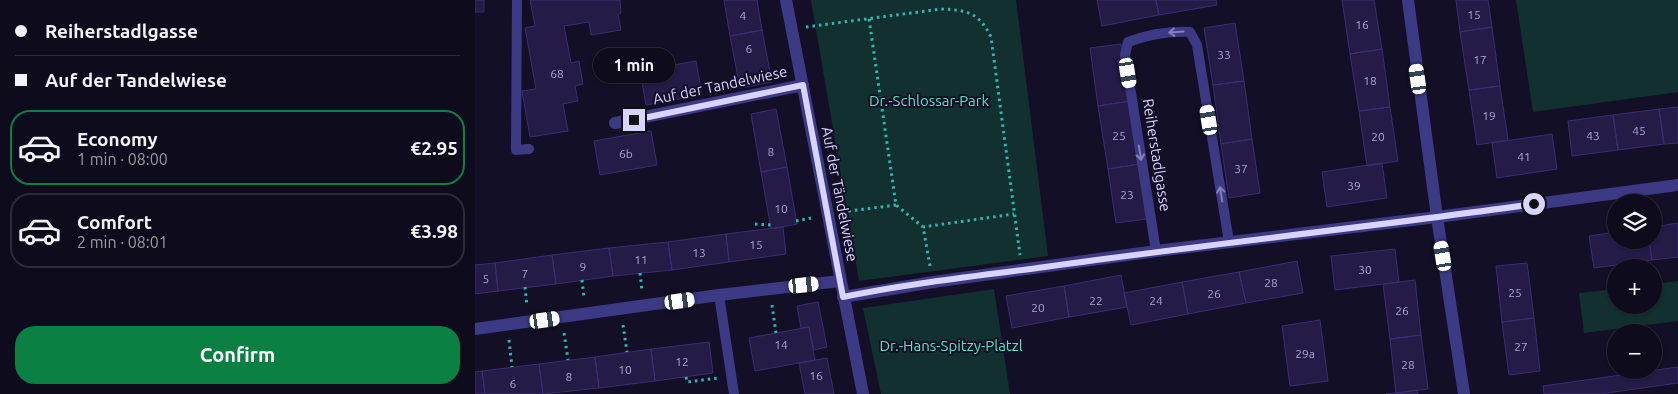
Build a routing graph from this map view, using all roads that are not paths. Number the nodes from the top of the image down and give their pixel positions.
1 (517, 0) edge
2 (786, 0) edge
3 (1408, 0) edge
4 (803, 85) junction
5 (615, 123) dead end
6 (529, 149) dead end
7 (1678, 185) edge
8 (1437, 217) junction
9 (1229, 242) junction
10 (1156, 251) junction
11 (840, 281) junction
12 (719, 295) junction
13 (843, 297) junction
14 (475, 329) edge
15 (734, 394) edge
16 (863, 394) edge
17 (1464, 394) edge

1 - 6 lane
2 - 4 street, Auf der Tändelwiese
3 - 8 street
4 - 5 street, Auf der Tandelwiese
4 - 11 street, Auf der Tändelwiese
7 - 8 street
8 - 9 street
8 - 17 street
9 - 10 street
9 -> 10 lane, Reiherstadlgasse
10 - 13 street
11 - 12 street
11 - 13 street, Auf der Tändelwiese
12 - 14 street
12 - 15 lane
13 - 16 street, Auf der Tändelwiese

